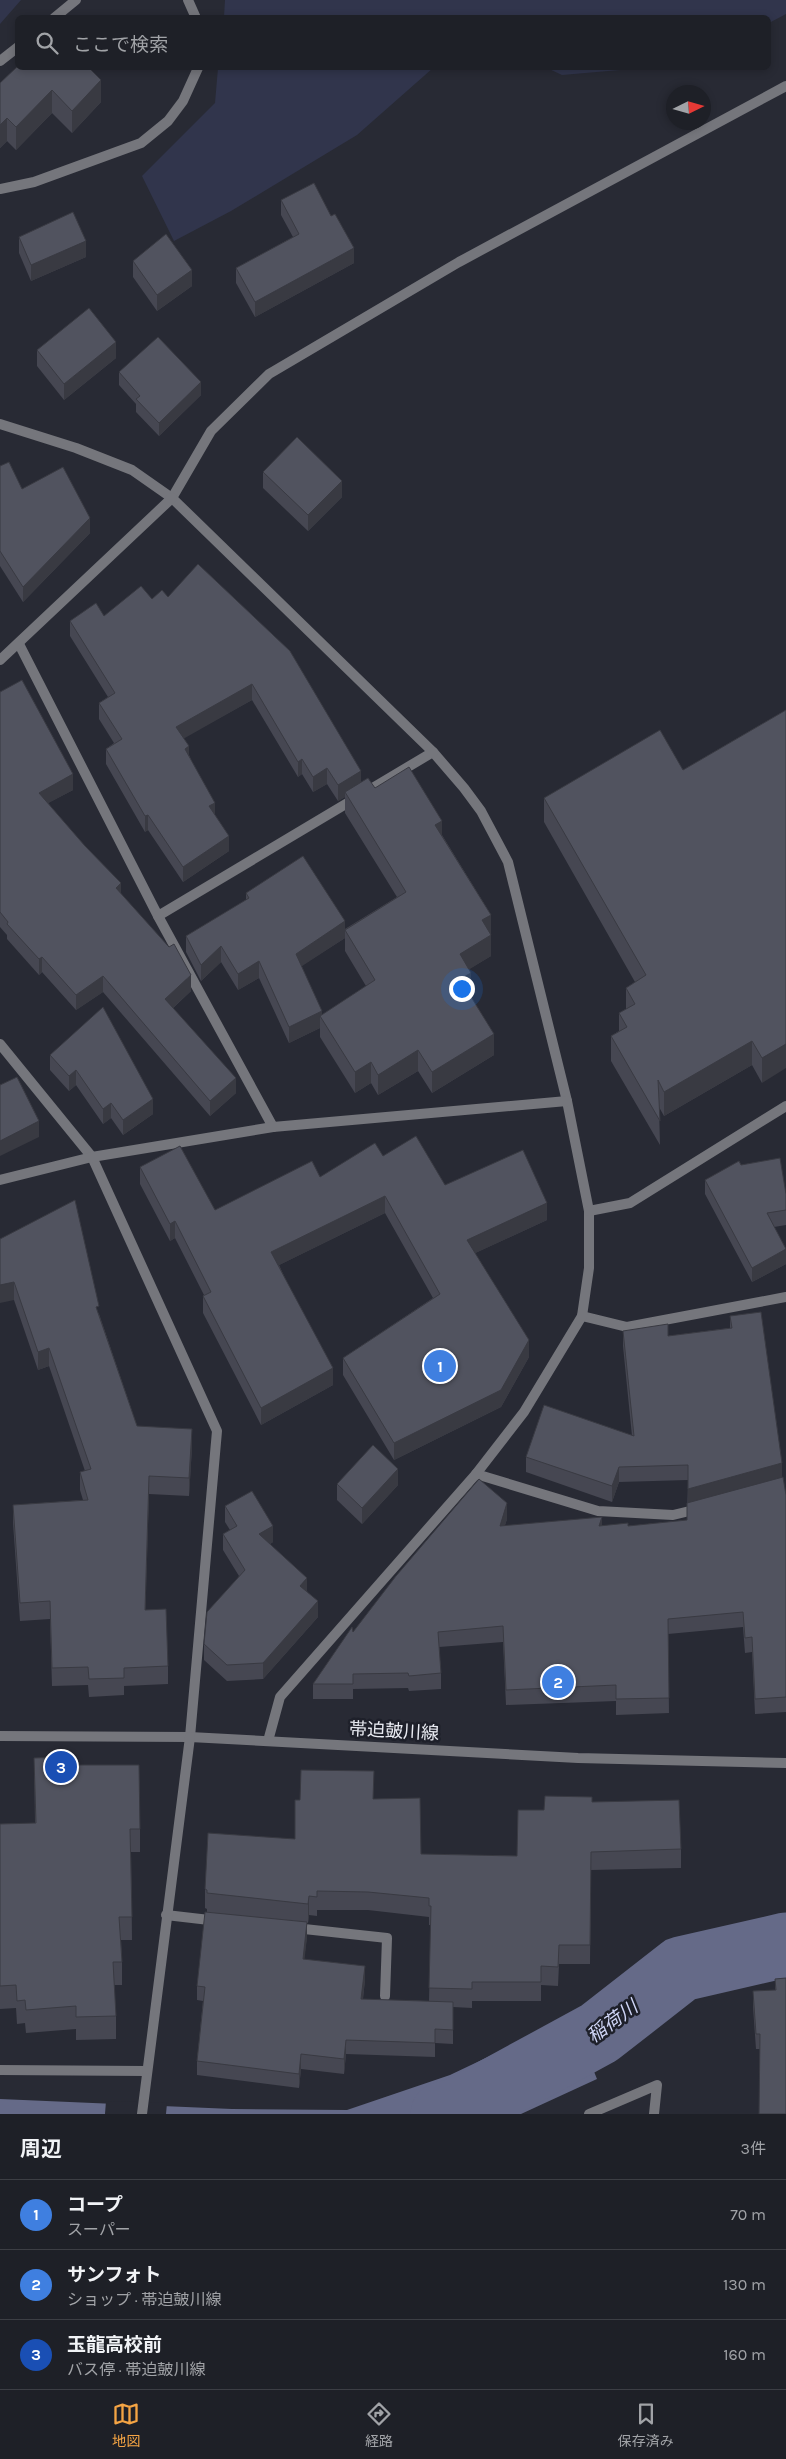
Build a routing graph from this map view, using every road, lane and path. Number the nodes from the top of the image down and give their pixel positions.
1 (76, 0) edge
2 (188, 0) edge
3 (58, 15) edge
4 (195, 15) edge
5 (15, 49) edge
6 (0, 61) edge
7 (197, 70) edge
8 (786, 86) edge
9 (0, 190) edge
10 (0, 424) edge
11 (172, 498) junction
12 (20, 644) junction
13 (0, 660) edge
14 (433, 752) junction
15 (158, 916) junction
16 (0, 1044) edge
17 (567, 1101) junction
18 (786, 1106) edge
19 (273, 1127) junction
20 (92, 1157) junction
21 (0, 1180) edge
22 (588, 1211) junction
23 (786, 1297) edge
24 (582, 1316) junction
25 (476, 1474) junction
26 (710, 1506) edge
27 (0, 1736) edge
28 (190, 1737) junction
29 (268, 1741) junction
30 (786, 1763) edge
31 (166, 1915) junction
32 (234, 1922) edge
33 (282, 1927) edge
34 (385, 1996) dead end
35 (0, 2070) edge
36 (146, 2076) junction
37 (142, 2114) edge
38 (589, 2114) edge
39 (654, 2114) edge

1 - 3 street
2 - 4 street
5 - 6 street
7 - 9 street
8 - 11 street
10 - 11 street
11 - 12 street
11 - 14 street
12 - 13 street
12 - 15 street
14 - 15 street
14 - 17 street
15 - 19 street
16 - 20 street
17 - 19 street
17 - 22 street
18 - 22 street
19 - 20 street
20 - 21 street
20 - 28 street
22 - 24 street
23 - 24 street
24 - 25 street
25 - 26 street
25 - 29 street
27 - 28 street, 帯迫皷川線
28 - 29 street, 帯迫皷川線
28 - 31 street
29 - 30 street, 帯迫皷川線
31 - 32 street
31 - 36 street
33 - 34 street
35 - 36 street
36 - 37 street
38 - 39 street

